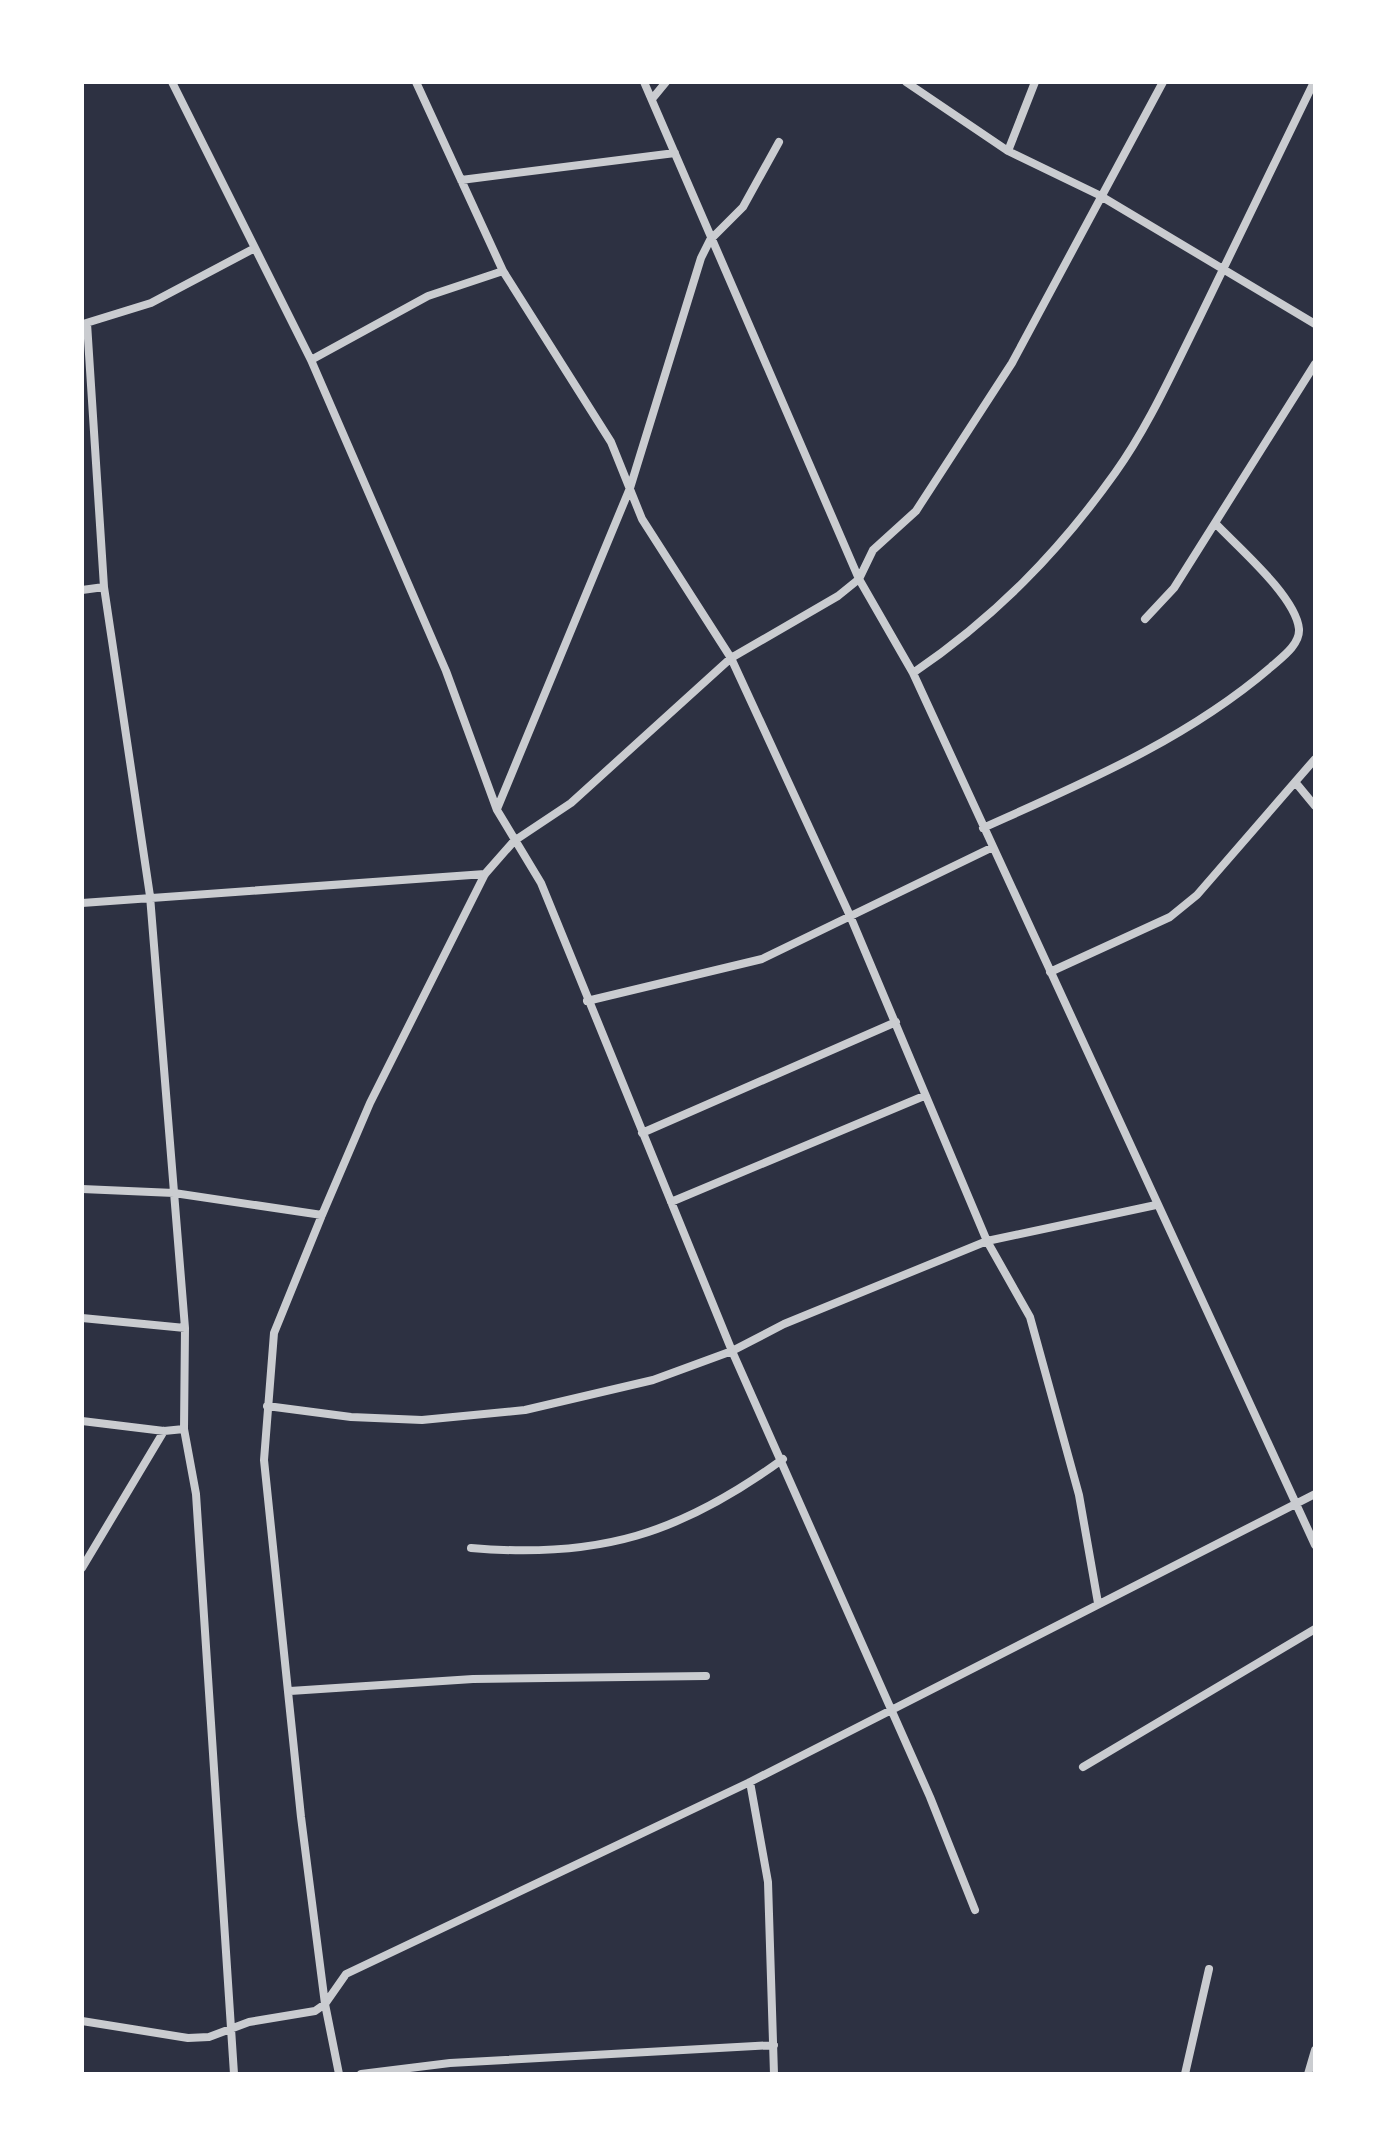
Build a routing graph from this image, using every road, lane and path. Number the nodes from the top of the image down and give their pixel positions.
1 (172, 82) edge
2 (416, 82) edge
3 (644, 82) edge
4 (666, 82) edge
5 (906, 82) edge
6 (1035, 82) edge
7 (1163, 82) edge
8 (1314, 82) edge
9 (652, 99) junction
10 (779, 142) dead end
11 (1008, 151) junction
12 (675, 153) junction
13 (461, 180) junction
14 (1099, 195) junction
15 (710, 240) junction
16 (253, 249) junction
17 (503, 271) junction
18 (1222, 271) junction
19 (84, 324) edge
20 (1315, 324) edge
21 (311, 360) junction
22 (1315, 364) edge
23 (630, 488) junction
24 (1216, 524) junction
25 (859, 579) junction
26 (104, 587) junction
27 (82, 590) edge
28 (1145, 619) dead end
29 (731, 658) junction
30 (913, 673) junction
31 (1315, 759) edge
32 (1296, 783) junction
33 (1315, 806) edge
34 (497, 810) junction
35 (983, 828) junction
36 (514, 841) junction
37 (991, 848) junction
38 (485, 874) junction
39 (150, 896) junction
40 (82, 903) edge
41 (851, 918) junction
42 (1050, 972) junction
43 (587, 1001) junction
44 (896, 1022) junction
45 (924, 1096) junction
46 (642, 1133) junction
47 (82, 1189) edge
48 (174, 1193) junction
49 (671, 1202) junction
50 (1156, 1205) junction
51 (322, 1215) junction
52 (987, 1241) junction
53 (82, 1318) edge
54 (185, 1328) junction
55 (732, 1351) junction
56 (267, 1406) junction
57 (82, 1421) edge
58 (184, 1429) junction
59 (164, 1431) junction
60 (783, 1459) junction
61 (1315, 1494) edge
62 (1295, 1505) junction
63 (1315, 1545) edge
64 (471, 1548) dead end
65 (82, 1568) edge
66 (1098, 1603) junction
67 (1315, 1629) edge
68 (706, 1676) dead end
69 (290, 1691) junction
70 (891, 1710) junction
71 (1083, 1767) dead end
72 (750, 1782) junction
73 (975, 1910) dead end
74 (1209, 1969) dead end
75 (325, 2004) junction
76 (82, 2021) edge
77 (231, 2031) junction
78 (774, 2045) junction
79 (1315, 2050) edge
80 (234, 2074) edge
81 (339, 2074) edge
82 (361, 2074) edge
83 (774, 2074) edge
84 (1185, 2074) edge
85 (1308, 2074) edge

1 - 16 street
2 - 13 street
3 - 9 street
4 - 9 street
5 - 11 street
6 - 11 street
7 - 14 street
8 - 18 street
9 - 12 street
10 - 15 street
11 - 14 street
12 - 13 street
12 - 15 street
13 - 17 street
14 - 18 street
14 - 25 street
15 - 23 street
15 - 25 street
16 - 19 street
16 - 21 street
17 - 21 street
17 - 23 street
18 - 20 street
18 - 30 street
19 - 26 street
21 - 34 street
22 - 24 street
23 - 29 street
23 - 34 street
24 - 28 street
24 - 35 street
25 - 29 street
25 - 30 street
26 - 27 street
26 - 39 street
29 - 36 street
29 - 41 street
30 - 35 street
31 - 32 street
32 - 33 street
32 - 42 street
34 - 36 street
35 - 37 street
36 - 38 street
36 - 43 street
37 - 41 street
37 - 42 street
38 - 39 street
38 - 51 street
39 - 40 street
39 - 48 street
41 - 43 street
41 - 44 street
42 - 50 street
43 - 46 street
44 - 45 street
44 - 46 street
45 - 49 street
45 - 52 street
46 - 49 street
47 - 48 street
48 - 51 street
48 - 54 street
49 - 55 street
50 - 52 street
50 - 62 street
51 - 56 street
52 - 55 street
52 - 66 street
53 - 54 street
54 - 58 street
55 - 56 street
55 - 60 street
56 - 69 street
57 - 59 street
58 - 59 street
58 - 77 street
59 - 65 street
60 - 64 street
60 - 70 street
61 - 62 street
62 - 63 street
62 - 66 street
66 - 70 street
67 - 71 street
68 - 69 street
69 - 75 street
70 - 72 street
70 - 73 street
72 - 75 street
72 - 78 street
74 - 84 street
75 - 77 street
75 - 81 street
76 - 77 street
77 - 80 street
78 - 82 street
78 - 83 street
79 - 85 street

